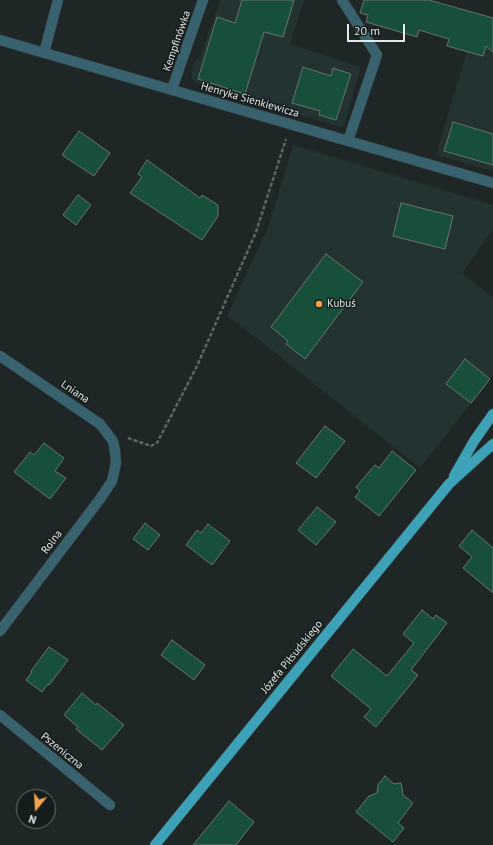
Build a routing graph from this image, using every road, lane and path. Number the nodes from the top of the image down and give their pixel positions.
1 (58, 0) edge
2 (203, 0) edge
3 (342, 0) edge
4 (0, 40) edge
5 (44, 53) junction
6 (172, 90) junction
7 (286, 137) dead end
8 (348, 141) junction
9 (493, 183) edge
10 (0, 356) edge
11 (493, 414) edge
12 (104, 430) junction
13 (493, 444) edge
14 (116, 463) joint
15 (449, 484) junction
16 (0, 631) edge
17 (0, 715) edge
18 (110, 805) dead end
19 (154, 845) edge

1 - 5 street
2 - 6 street, Kempfinówka
3 - 8 street
4 - 5 street, Henryka Sienkiewicza
5 - 6 street, Henryka Sienkiewicza
6 - 8 street, Henryka Sienkiewicza
7 - 12 path
8 - 9 street, Henryka Sienkiewicza
10 - 12 street, Lniana
11 - 15 main road, Józefa Piłsudskiego
12 - 14 street, Lniana
13 - 15 main road, Józefa Piłsudskiego
14 - 16 street, Rolna
15 - 19 main road, Józefa Piłsudskiego
17 - 18 street, Pszeniczna

